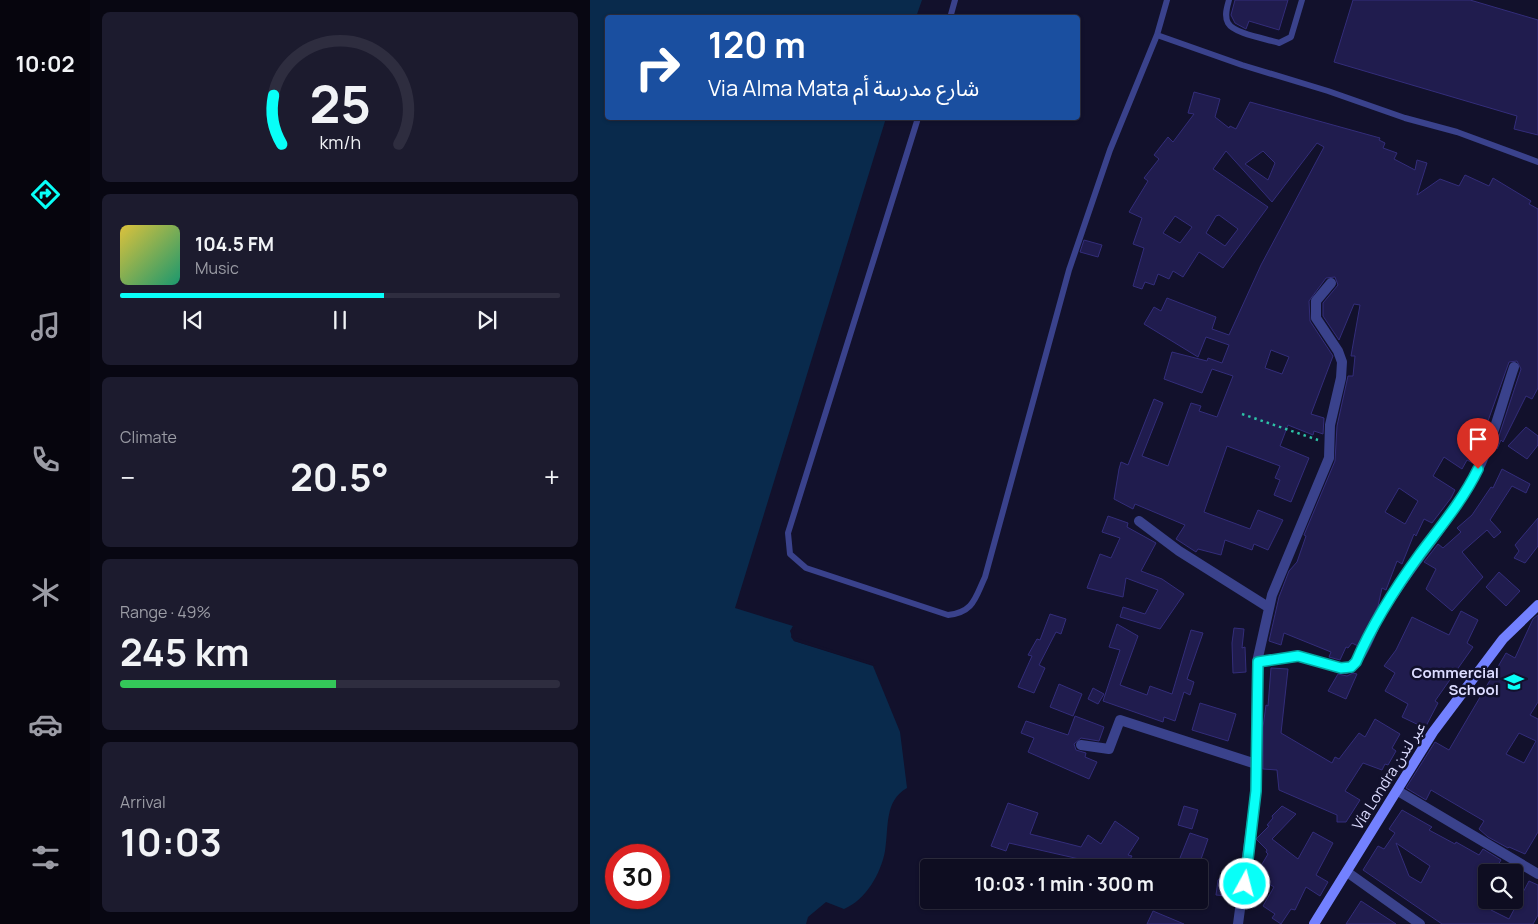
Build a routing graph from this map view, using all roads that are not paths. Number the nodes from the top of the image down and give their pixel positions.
1 (955, 0) edge
2 (1167, 0) edge
3 (1228, 0) edge
4 (1302, 0) edge
5 (951, 15) edge
6 (1157, 35) junction
7 (917, 120) edge
8 (1538, 162) edge
9 (1331, 283) dead end
10 (1514, 367) dead end
11 (1139, 521) dead end
12 (1538, 605) edge
13 (1268, 607) junction
14 (1258, 662) junction
15 (1081, 745) dead end
16 (1256, 764) junction
17 (1398, 790) junction
18 (1347, 872) junction
19 (1538, 874) edge
20 (1238, 924) edge
21 (1314, 924) edge
22 (1420, 924) edge

1 - 5 lane
2 - 6 lane
3 - 4 lane
6 - 7 lane
6 - 8 lane
9 - 13 street
10 - 14 street
11 - 13 street
12 - 17 main road, Vía Londra عبر لندن
13 - 14 street
14 - 16 street
15 - 16 street
16 - 20 street
17 - 18 main road, Vía Londra عبر لندن
17 - 19 street
18 - 21 main road, Vía Londra عبر لندن
18 - 22 street

